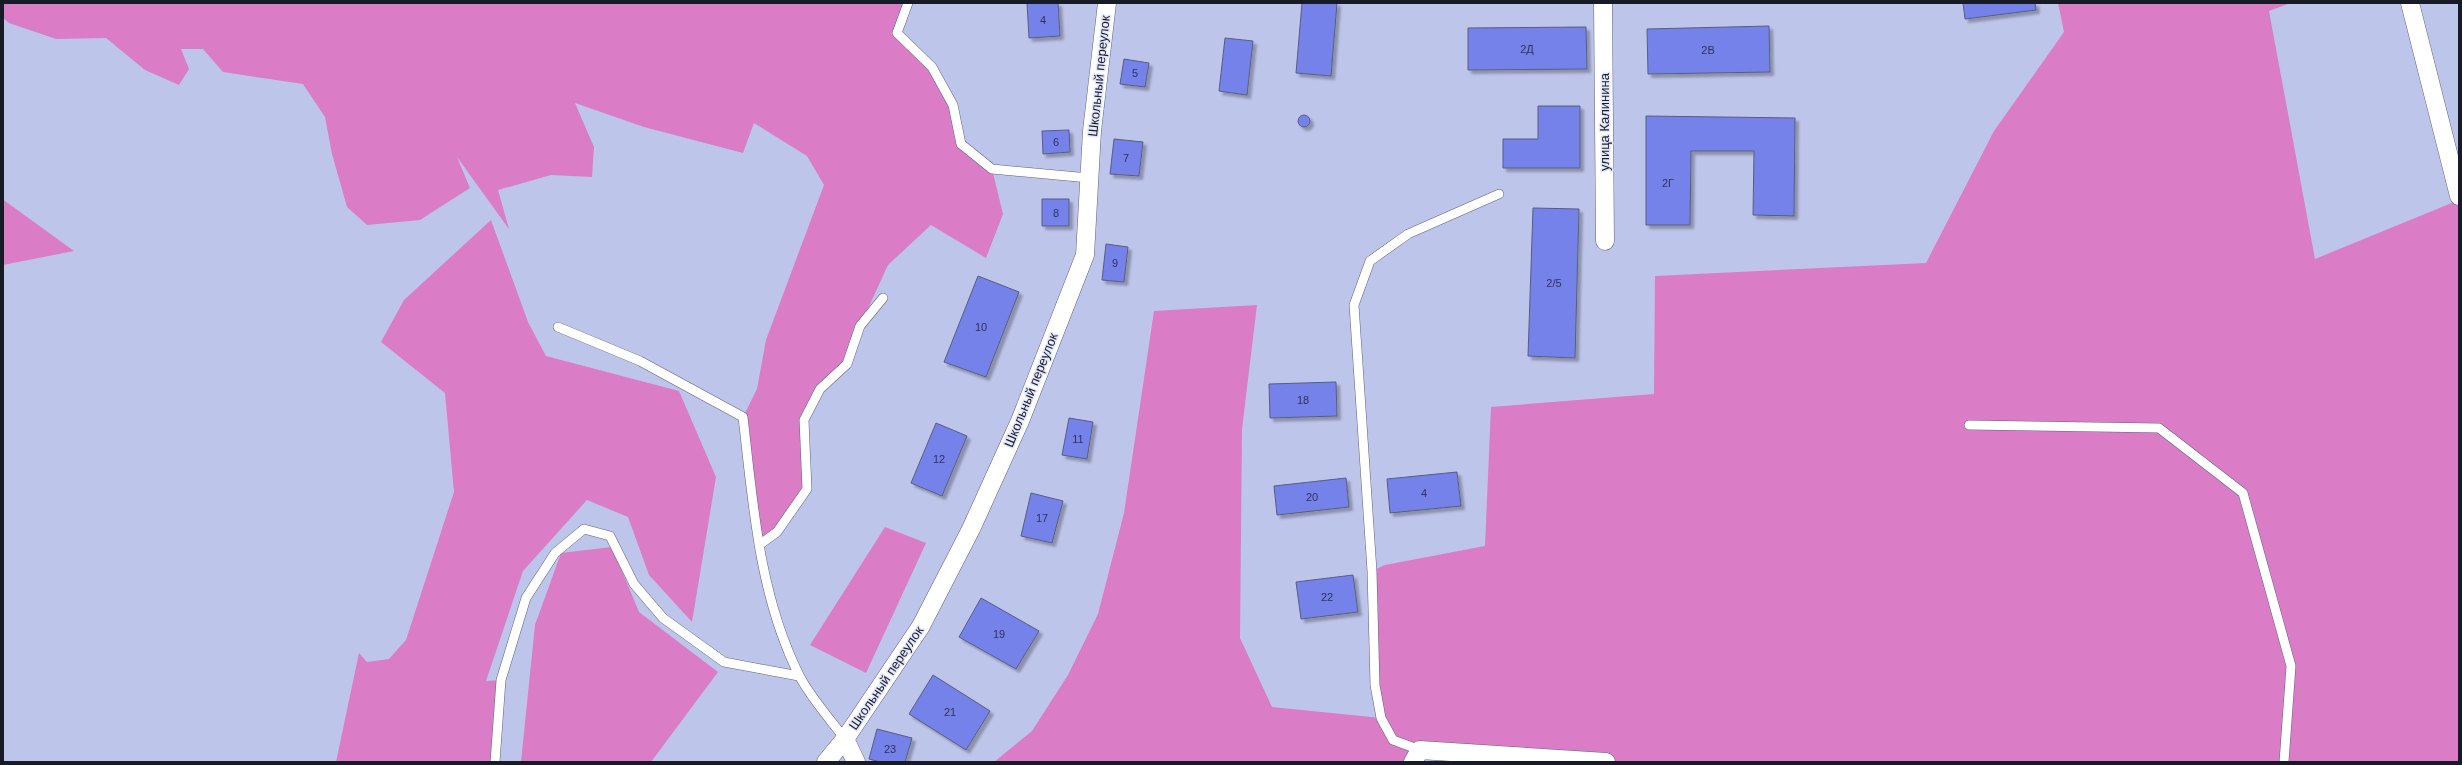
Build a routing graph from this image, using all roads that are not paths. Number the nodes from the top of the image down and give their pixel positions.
1 (908, 3) edge
2 (1107, 3) edge
3 (1603, 3) edge
4 (2410, 3) edge
5 (2452, 143) edge
6 (1090, 178) junction
7 (1499, 194) dead end
8 (2459, 196) edge
9 (1605, 240) dead end
10 (883, 298) dead end
11 (558, 327) dead end
12 (1969, 425) dead end
13 (759, 545) junction
14 (799, 676) junction
15 (845, 739) junction
16 (1416, 756) edge
17 (495, 762) edge
18 (826, 762) edge
19 (856, 762) edge
20 (1606, 762) edge
21 (2284, 762) edge

1 - 6 lane
2 - 6 street, Школьный переулок
3 - 9 street, улица Калинина
4 - 5 street
5 - 8 street
6 - 15 street, Школьный переулок
7 - 16 lane
10 - 13 lane
11 - 13 lane
12 - 21 lane
13 - 14 lane
14 - 15 lane
14 - 17 lane
15 - 18 street, Школьный переулок
15 - 19 street
16 - 20 street

